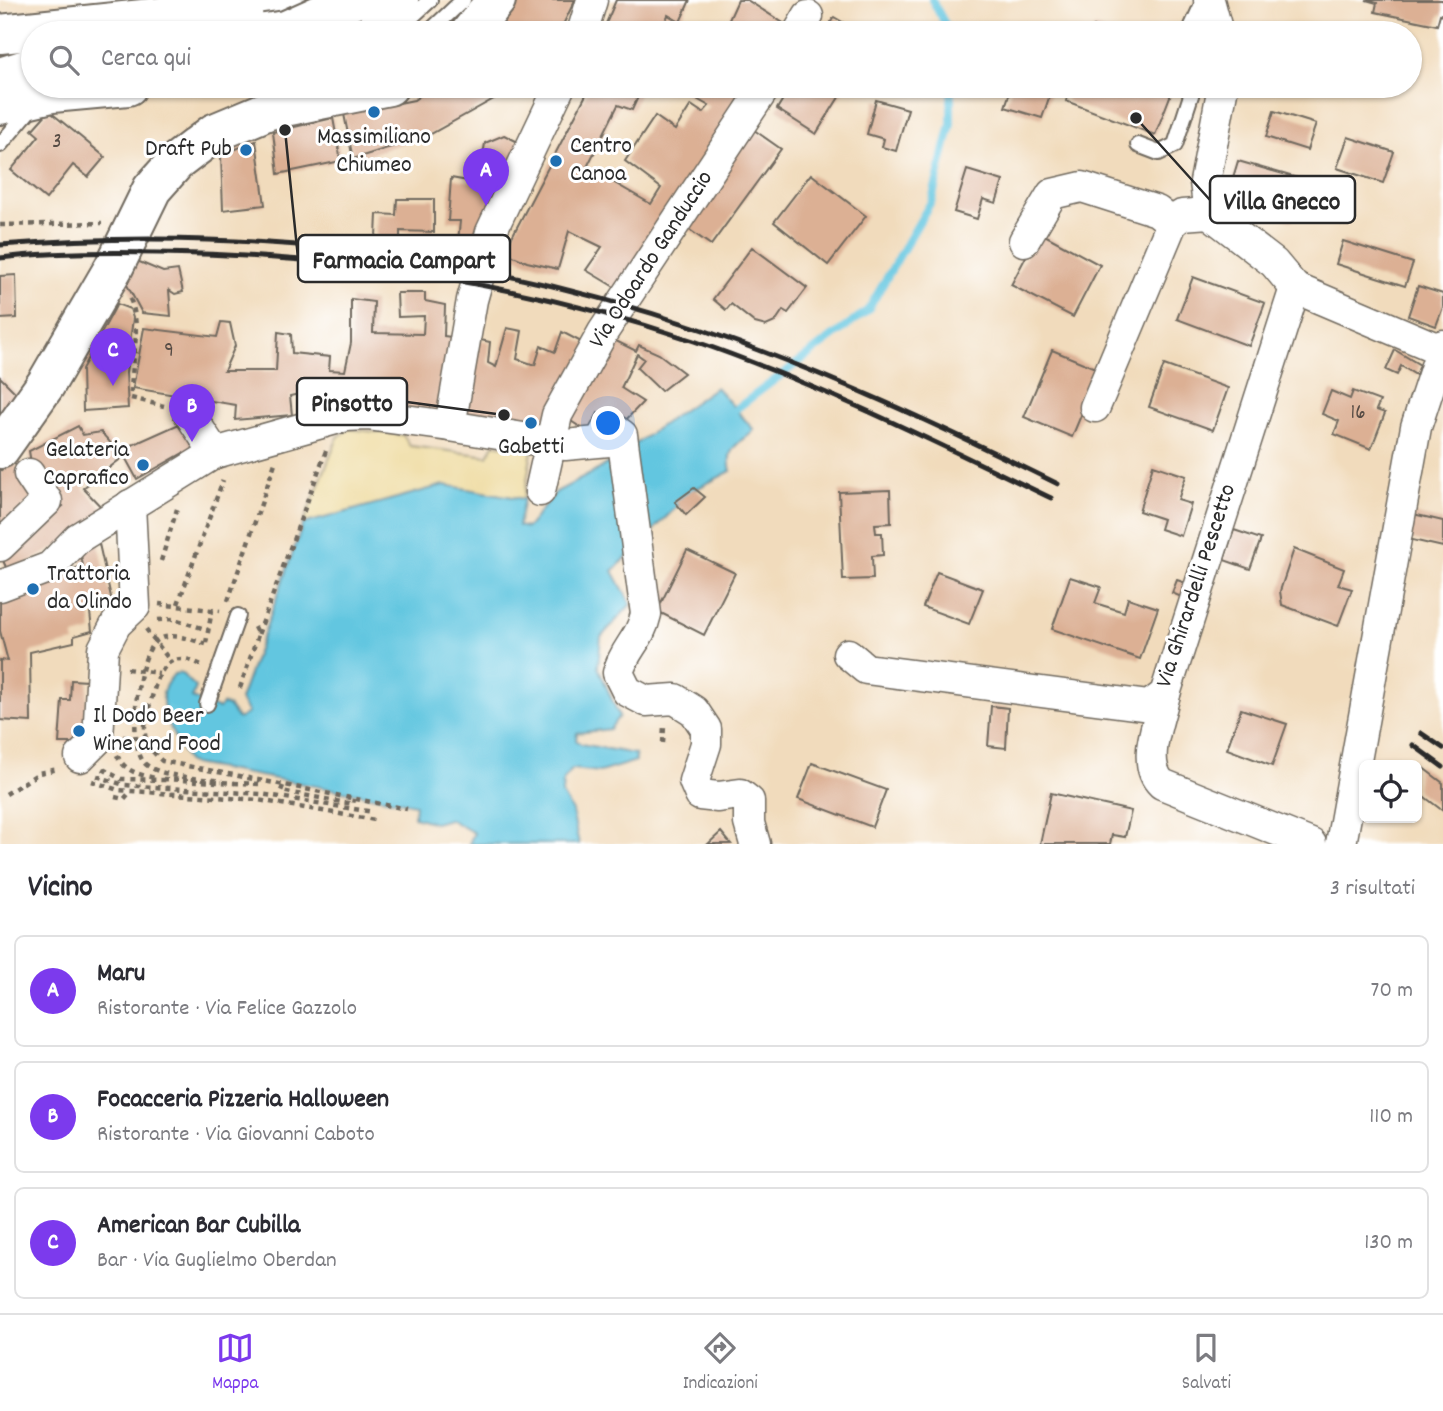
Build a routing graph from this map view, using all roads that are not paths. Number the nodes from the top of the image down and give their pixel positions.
1 (399, 0) edge
2 (430, 0) edge
3 (463, 0) edge
4 (496, 0) edge
5 (593, 0) edge
6 (1206, 0) edge
7 (353, 20) edge
8 (124, 21) edge
9 (407, 21) edge
10 (441, 21) edge
11 (479, 21) edge
12 (586, 21) edge
13 (1195, 21) edge
14 (1214, 21) edge
15 (21, 32) edge
16 (0, 34) edge
17 (0, 68) edge
18 (21, 73) edge
19 (21, 76) edge
20 (0, 77) edge
21 (21, 88) edge
22 (30, 98) edge
23 (297, 98) edge
24 (554, 98) edge
25 (758, 98) edge
26 (1190, 98) edge
27 (1221, 98) edge
28 (0, 105) edge
29 (0, 145) edge
30 (1138, 145) dead end
31 (1209, 213) junction
32 (1172, 223) junction
33 (1024, 240) dead end
34 (1295, 288) junction
35 (1442, 347) edge
36 (1095, 407) dead end
37 (188, 412) road end
38 (450, 426) junction
39 (550, 441) junction
40 (214, 455) junction
41 (14, 456) edge
42 (540, 491) dead end
43 (130, 505) junction
44 (0, 546) edge
45 (3, 576) edge
46 (231, 614) road end
47 (848, 654) dead end
48 (1165, 694) junction
49 (207, 704) dead end
50 (80, 770) road end
51 (755, 844) edge
52 (1311, 844) edge
53 (1341, 844) edge

1 - 7 main road
2 - 9 lane
3 - 10 lane
4 - 11 main road
5 - 12 street
6 - 13 lane
6 - 14 street
7 - 8 main road
15 - 16 main road
17 - 18 main road
19 - 20 main road
21 - 28 main road
22 - 29 lane
23 - 41 main road
24 - 38 street
25 - 39 street, Via Odoardo Ganduccio
26 - 30 lane
27 - 31 street
31 - 32 street
31 - 34 street
32 - 33 street
32 - 36 street
34 - 35 street
34 - 48 street, Via Ghirardelli Pescetto
35 - 53 street
37 - 40 street
38 - 39 street
38 - 40 street
39 - 42 street, Via Odoardo Ganduccio
39 - 51 street
40 - 43 street
41 - 44 street
43 - 45 street
43 - 50 street
46 - 49 lane
47 - 48 street, Via Ghirardelli Pescetto
48 - 52 street

